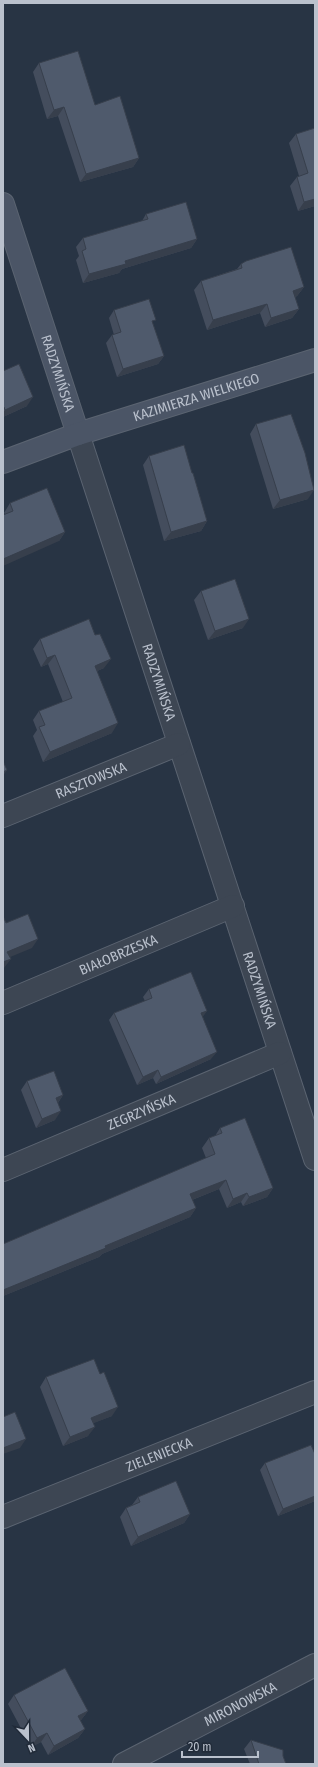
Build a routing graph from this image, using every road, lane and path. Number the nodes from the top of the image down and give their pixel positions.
1 (3, 204) edge
2 (315, 360) edge
3 (78, 434) junction
4 (3, 462) edge
5 (178, 744) junction
6 (3, 816) edge
7 (233, 906) junction
8 (3, 1003) edge
9 (280, 1053) junction
10 (315, 1159) edge
11 (3, 1170) edge
12 (315, 1392) edge
13 (3, 1518) edge
14 (315, 1665) edge
15 (124, 1764) edge

1 - 3 street, RADZYMIŃSKA
2 - 3 street, KAZIMIERZA WIELKIEGO
3 - 4 street, KAZIMIERZA WIELKIEGO
3 - 5 street, RADZYMIŃSKA
5 - 6 street, RASZTOWSKA
5 - 7 street, RADZYMIŃSKA
7 - 8 street, BIAŁOBRZESKA
7 - 9 street, RADZYMIŃSKA
9 - 10 street, RADZYMIŃSKA
9 - 11 street, ZEGRZYŃSKA
12 - 13 street, ZIELENIECKA
14 - 15 street, MIRONOWSKA

